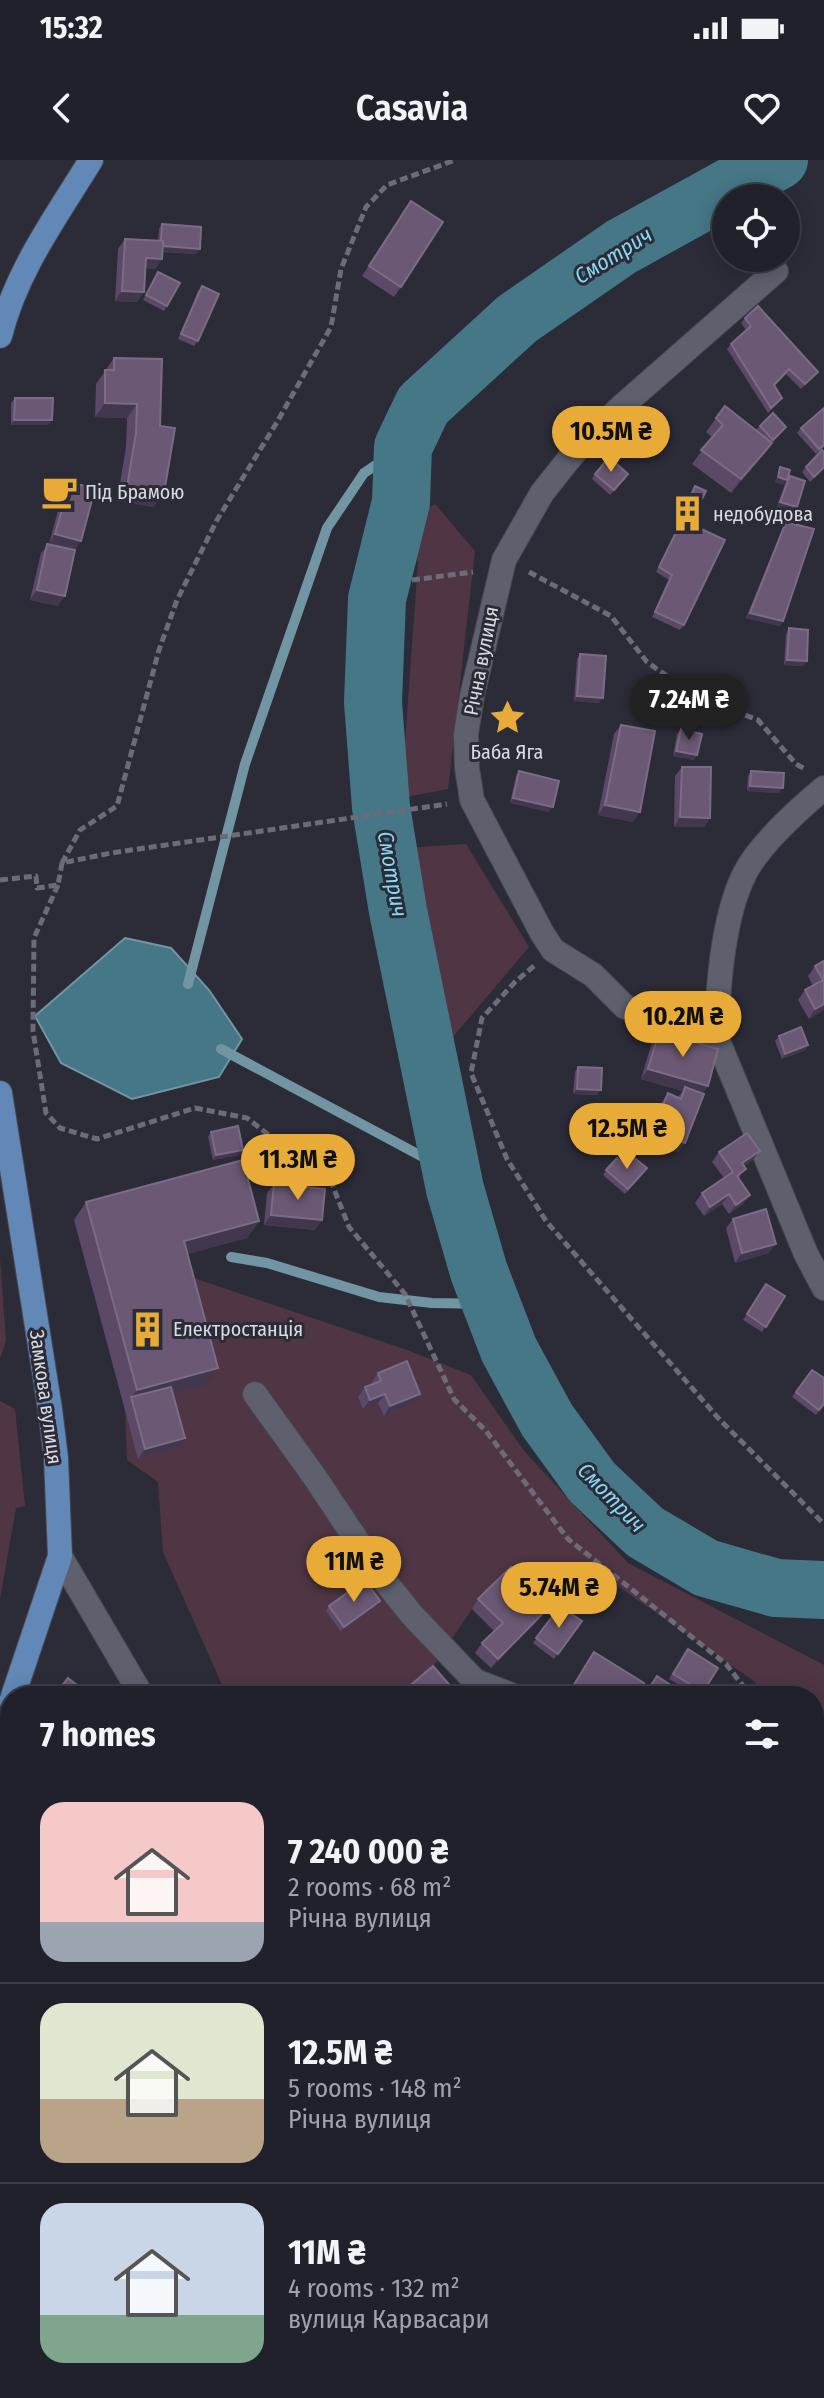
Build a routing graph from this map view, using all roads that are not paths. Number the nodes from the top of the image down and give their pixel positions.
1 (91, 160) edge
2 (775, 272) edge
3 (0, 336) edge
4 (817, 780) edge
5 (718, 1041) junction
6 (0, 1093) edge
7 (824, 1288) edge
8 (255, 1394) dead end
9 (60, 1556) junction
10 (16, 1686) edge
11 (136, 1686) edge
12 (488, 1686) edge

1 - 3 main road
2 - 5 street, Річна вулиця
4 - 5 street
5 - 7 street
6 - 9 main road, Замкова вулиця
8 - 12 street
9 - 10 main road, Замкова вулиця
9 - 11 street

